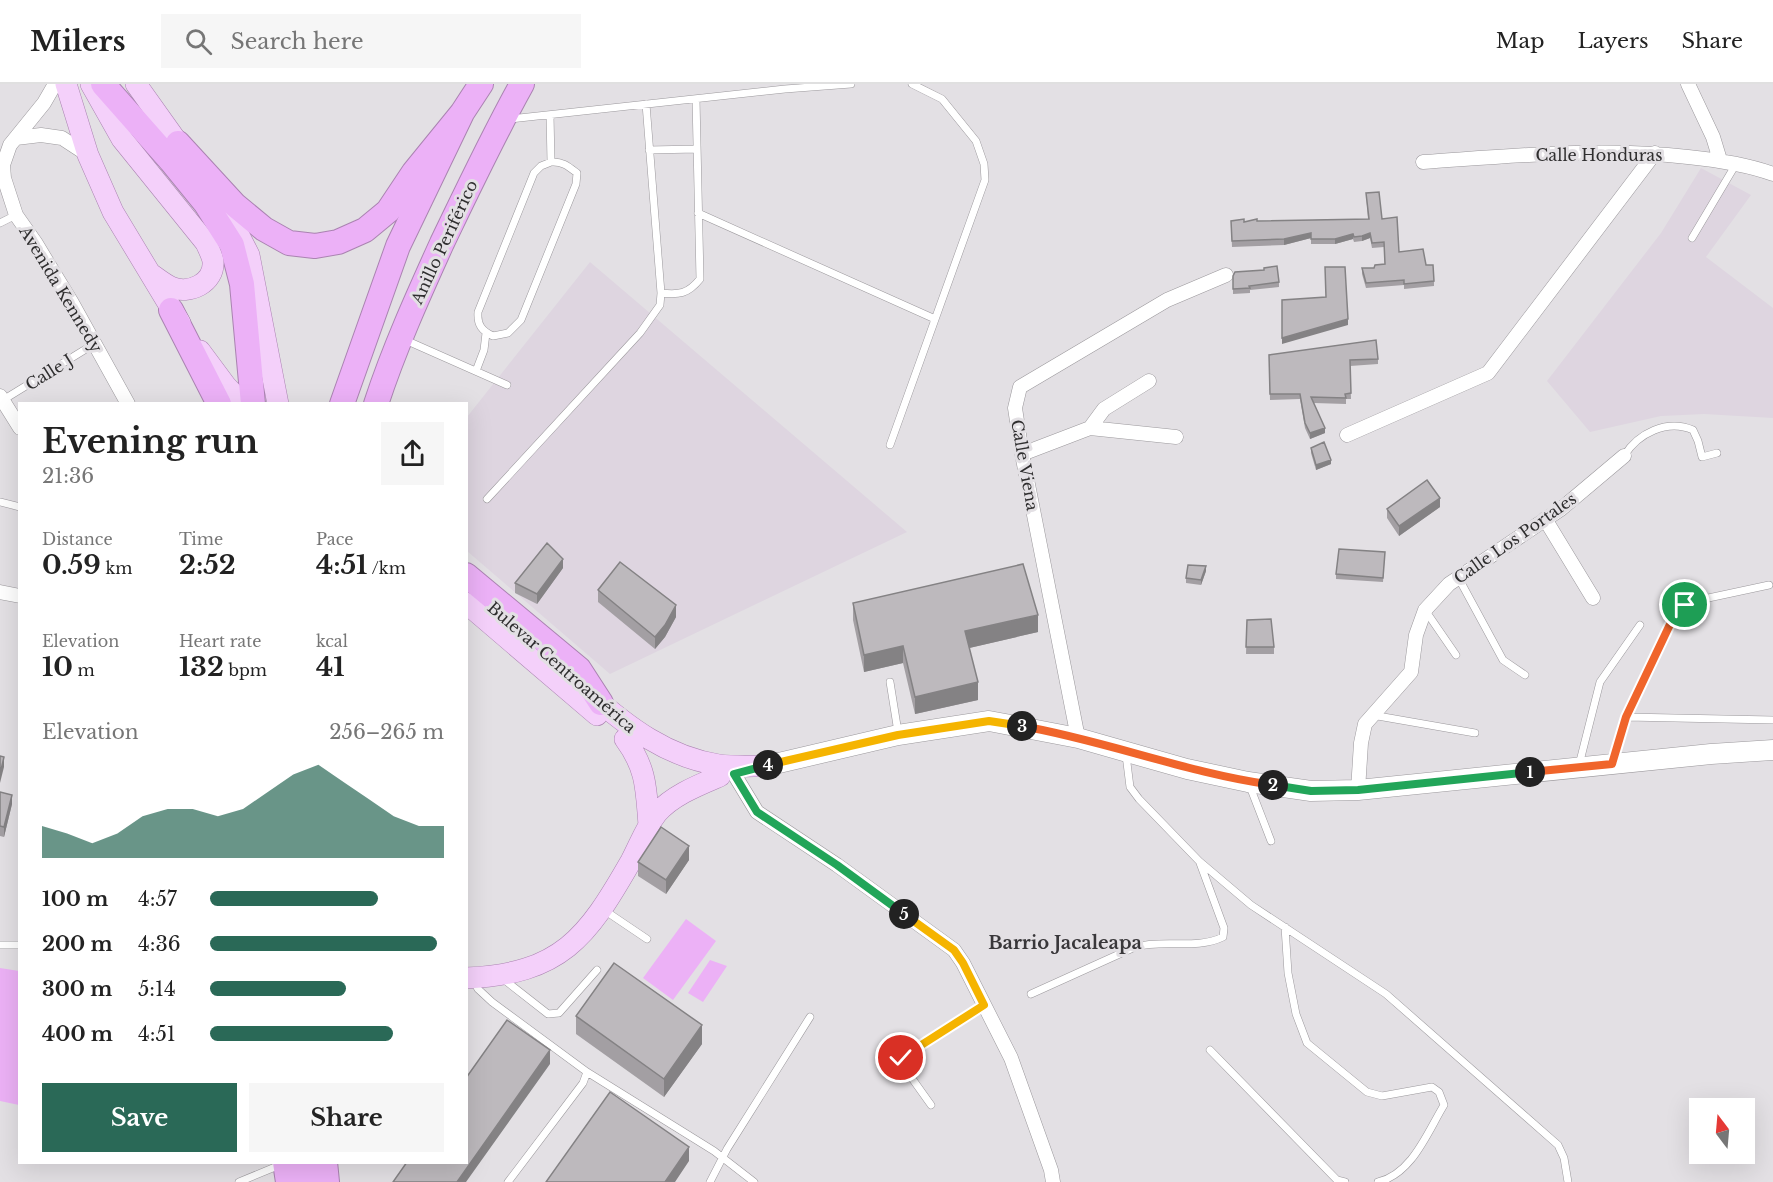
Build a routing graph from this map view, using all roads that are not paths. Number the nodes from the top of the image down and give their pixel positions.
1 (56, 84) edge
2 (66, 84) edge
3 (91, 84) edge
4 (103, 84) edge
5 (136, 84) edge
6 (481, 84) edge
7 (522, 84) edge
8 (851, 84) edge
9 (912, 84) edge
10 (1688, 84) edge
11 (696, 99) junction
12 (646, 104) junction
13 (462, 113) junction
14 (550, 115) junction
15 (502, 120) junction
16 (16, 138) junction
17 (178, 143) junction
18 (697, 149) junction
19 (649, 150) junction
20 (1655, 153) junction
21 (88, 155) junction
22 (1720, 160) junction
23 (551, 162) junction
24 (1423, 162) dead end
25 (1736, 164) junction
26 (1773, 174) edge
27 (698, 213) junction
28 (16, 215) junction
29 (0, 223) edge
30 (1692, 238) dead end
31 (150, 274) junction
32 (1226, 275) dead end
33 (661, 293) junction
34 (171, 310) junction
35 (935, 319) junction
36 (486, 333) junction
37 (401, 338) junction
38 (94, 344) junction
39 (476, 371) junction
40 (1149, 381) dead end
41 (507, 385) dead end
42 (1, 398) edge
43 (379, 399) edge
44 (127, 402) edge
45 (218, 402) edge
46 (241, 402) edge
47 (253, 402) edge
48 (279, 402) edge
49 (343, 402) edge
50 (18, 425) edge
51 (1090, 428) junction
52 (1347, 435) dead end
53 (1176, 437) dead end
54 (890, 445) dead end
55 (1717, 453) dead end
56 (1022, 454) junction
57 (1624, 456) joint
58 (488, 500) dead end
59 (0, 502) edge
60 (18, 506) edge
61 (1545, 519) junction
62 (468, 577) edge
63 (1458, 578) junction
64 (1769, 585) dead end
65 (468, 587) edge
66 (0, 592) edge
67 (18, 596) edge
68 (1593, 598) dead end
69 (468, 605) edge
70 (1425, 610) junction
71 (1640, 625) dead end
72 (1456, 655) dead end
73 (1525, 675) dead end
74 (890, 682) dead end
75 (601, 704) junction
76 (1372, 715) junction
77 (1626, 717) junction
78 (1773, 720) edge
79 (1475, 733) dead end
80 (898, 735) junction
81 (1078, 738) junction
82 (625, 739) junction
83 (1125, 750) junction
84 (1773, 750) edge
85 (1612, 764) junction
86 (766, 766) junction
87 (1579, 768) junction
88 (727, 775) junction
89 (1248, 782) junction
90 (1358, 790) junction
91 (649, 825) junction
92 (1271, 841) dead end
93 (1199, 861) junction
94 (602, 908) junction
95 (1285, 927) junction
96 (647, 939) dead end
97 (0, 945) edge
98 (18, 945) edge
99 (597, 970) dead end
100 (498, 975) junction
101 (469, 978) edge
102 (1031, 994) dead end
103 (984, 1005) junction
104 (810, 1017) dead end
105 (1210, 1050) dead end
106 (587, 1072) junction
107 (932, 1106) dead end
108 (722, 1158) junction
109 (309, 1170) edge
110 (239, 1182) edge
111 (508, 1182) edge
112 (710, 1182) edge
113 (754, 1182) edge
114 (1053, 1182) edge
115 (1345, 1182) edge
116 (1378, 1182) edge
117 (1568, 1182) edge

1 - 16 street, Avenida Kennedy
2 - 21 main road
3 - 31 main road
4 - 47 highway
5 - 17 main road
6 - 13 highway
7 - 15 highway, Anillo Periférico
8 - 11 lane
9 - 35 lane
10 - 22 street
11 - 12 lane
11 - 18 lane
12 - 14 lane
12 - 19 lane
13 - 17 highway
13 - 49 highway
14 - 15 lane
14 - 23 lane
15 - 37 highway, Anillo Periférico
16 - 21 street
16 - 28 street, Avenida Kennedy
17 - 48 main road
18 - 19 lane
18 - 27 lane
19 - 33 lane
20 - 22 street, Calle Honduras
20 - 24 street, Calle Honduras
20 - 52 street
21 - 31 main road
22 - 25 street, Calle Honduras
23 - 36 lane
23 - 36 lane
25 - 26 street, Calle Honduras
25 - 30 lane
27 - 33 lane
27 - 35 lane
28 - 29 lane
28 - 38 street, Avenida Kennedy
31 - 34 main road
32 - 56 street, Calle Viena
33 - 58 lane
34 - 45 highway
34 - 46 main road
35 - 54 lane
36 - 39 lane
37 - 39 lane
37 - 43 highway, Anillo Periférico
38 - 42 lane, Calle J
38 - 44 street, Avenida Kennedy
39 - 41 lane
40 - 51 street
42 - 50 street
51 - 53 street
51 - 56 street
55 - 57 lane
56 - 81 street, Calle Viena
57 - 61 street, Calle Los Portales
59 - 60 lane
61 - 63 street, Calle Los Portales
61 - 68 street
62 - 75 highway
63 - 70 street, Calle Los Portales
63 - 73 lane
64 - 77 lane
65 - 75 main road, Bulevar Centroamérica
66 - 67 street
69 - 82 main road, Bulevar Centroamérica
70 - 72 lane
70 - 76 street, Calle Los Portales
71 - 87 lane
74 - 80 lane
75 - 86 main road, Bulevar Centroamérica
76 - 79 lane
76 - 90 street, Calle Los Portales
77 - 78 lane
77 - 85 lane
80 - 81 street
80 - 86 street
81 - 83 street
82 - 88 main road, Bulevar Centroamérica
82 - 91 main road
83 - 89 street
83 - 93 lane
84 - 85 street
85 - 87 street
86 - 88 main road, Bulevar Centroamérica
87 - 90 street
88 - 91 main road
88 - 103 street
89 - 90 street
89 - 92 lane
91 - 94 main road
93 - 95 lane
93 - 102 lane
94 - 96 lane
94 - 100 main road
95 - 116 lane
95 - 117 lane
97 - 98 lane
99 - 100 lane
100 - 101 main road
101 - 106 lane
103 - 107 lane
103 - 114 street
104 - 108 lane
105 - 115 lane
106 - 108 lane
106 - 111 lane
108 - 112 lane
108 - 113 lane
109 - 110 lane

